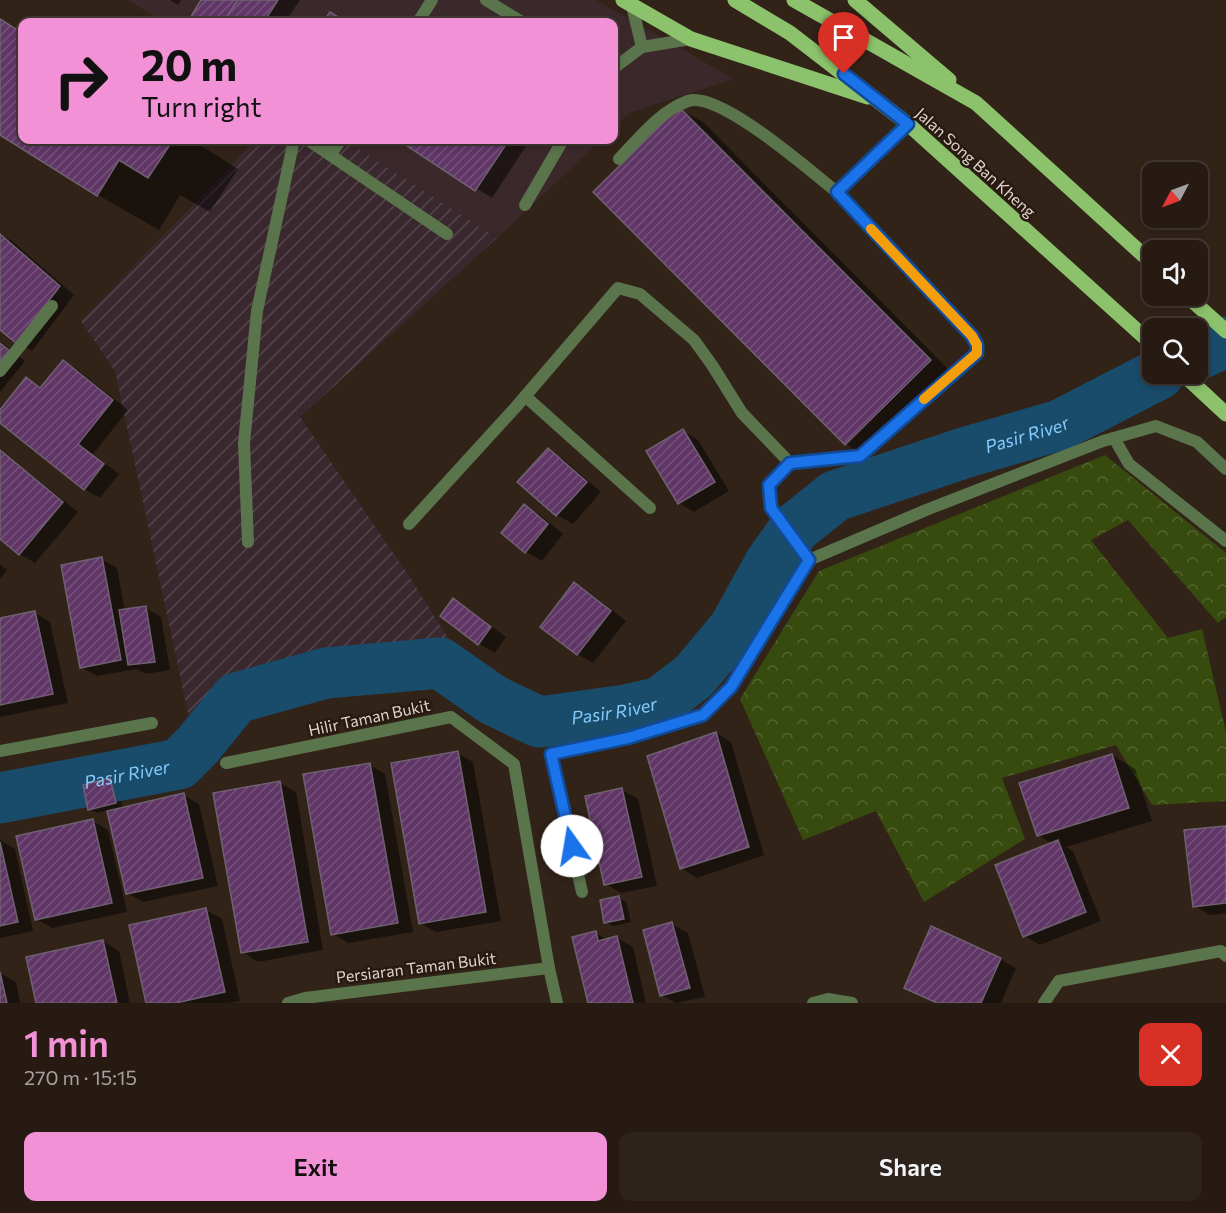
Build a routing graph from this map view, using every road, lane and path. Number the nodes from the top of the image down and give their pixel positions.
1 (432, 0) edge
2 (486, 0) edge
3 (735, 0) edge
4 (855, 0) edge
5 (796, 1) edge
6 (627, 3) edge
7 (421, 18) edge
8 (515, 18) edge
9 (691, 39) junction
10 (642, 47) junction
11 (618, 65) edge
12 (880, 101) junction
13 (976, 103) junction
14 (908, 124) junction
15 (293, 144) edge
16 (314, 144) edge
17 (337, 144) edge
18 (561, 144) edge
19 (330, 155) junction
20 (619, 159) dead end
21 (837, 192) junction
22 (525, 204) dead end
23 (447, 234) dead end
24 (1142, 254) edge
25 (52, 306) dead end
26 (1199, 306) edge
27 (1226, 331) edge
28 (1142, 335) edge
29 (0, 371) edge
30 (1194, 384) edge
31 (525, 396) junction
32 (1222, 410) edge
33 (1114, 438) junction
34 (790, 463) junction
35 (1226, 469) edge
36 (650, 508) dead end
37 (409, 524) dead end
38 (1226, 541) edge
39 (248, 542) dead end
40 (807, 557) junction
41 (152, 723) dead end
42 (0, 751) edge
43 (226, 763) dead end
44 (582, 892) dead end
45 (1226, 956) edge
46 (549, 968) junction
47 (288, 1003) edge
48 (557, 1003) edge
49 (813, 1003) edge
50 (852, 1003) edge
51 (1044, 1003) edge

1 - 7 street
2 - 8 street
3 - 12 main road, Jalan Song Ban Kheng
4 - 13 main road
5 - 13 main road
6 - 9 main road
6 - 10 street
9 - 10 street
9 - 12 main road
10 - 11 street
12 - 14 main road, Jalan Song Ban Kheng
13 - 24 main road
14 - 21 street
14 - 28 main road, Jalan Song Ban Kheng
15 - 39 street
16 - 19 street
17 - 19 street
18 - 22 street
19 - 23 street
20 - 21 street
21 - 34 street
25 - 29 street
26 - 27 main road
30 - 32 main road
31 - 34 street
31 - 36 street
31 - 37 street
33 - 35 street
33 - 38 street
33 - 40 street
34 - 40 street
40 - 44 street
41 - 42 street
43 - 46 street, Hilir Taman Bukit
45 - 51 street
46 - 47 street, Persiaran Taman Bukit
46 - 48 street, Hilir Taman Bukit
49 - 50 street

